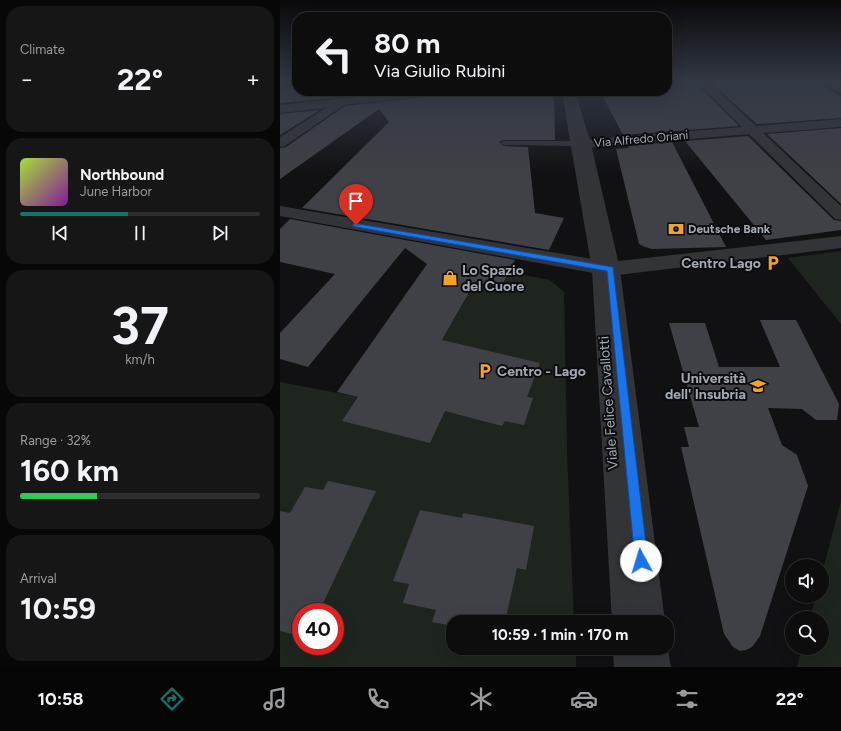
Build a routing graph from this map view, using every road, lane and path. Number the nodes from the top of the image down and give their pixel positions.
1 (326, 112) edge
2 (571, 112) edge
3 (573, 112) edge
4 (734, 112) edge
5 (841, 123) edge
6 (753, 130) junction
7 (280, 143) edge
8 (504, 143) dead end
9 (579, 144) junction
10 (280, 211) edge
11 (841, 215) edge
12 (841, 242) edge
13 (604, 269) junction
14 (622, 615) edge
15 (647, 615) edge
16 (624, 655) edge
17 (651, 655) edge
18 (625, 667) edge
19 (652, 667) edge

1 - 7 street
2 - 9 lane, Viale Felice Cavallotti
3 - 9 street, Viale Felice Cavallotti
4 - 6 street
5 - 6 street, Via Alfredo Oriani
6 - 9 street, Via Alfredo Oriani
6 - 11 street
8 - 9 lane
9 - 13 street, Viale Felice Cavallotti
10 - 13 street
12 - 13 street
13 - 14 lane, Viale Felice Cavallotti
13 - 15 street, Viale Felice Cavallotti
16 - 18 lane
17 - 19 street

